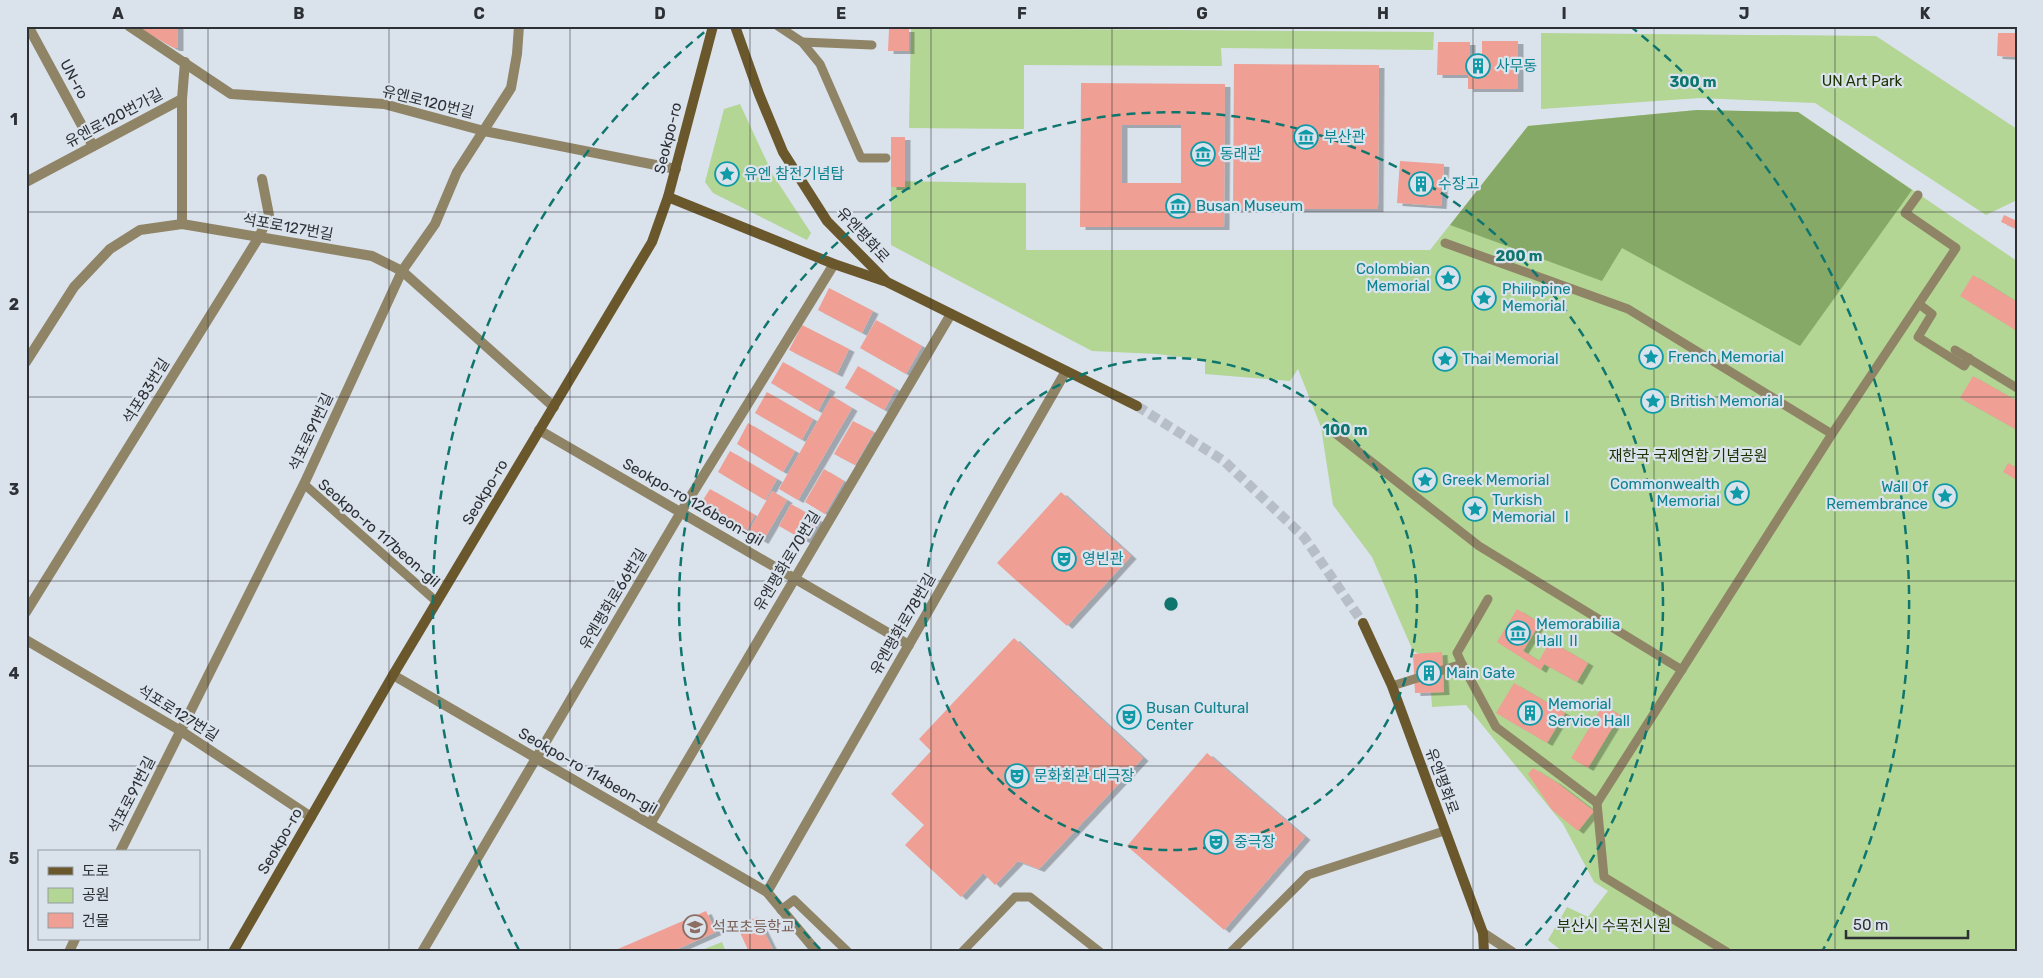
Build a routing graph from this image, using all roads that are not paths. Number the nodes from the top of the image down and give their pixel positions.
1 (28, 26) edge
2 (129, 26) edge
3 (519, 26) edge
4 (713, 26) edge
5 (736, 26) edge
6 (778, 26) edge
7 (802, 42) junction
8 (872, 46) dead end
9 (185, 62) junction
10 (182, 99) junction
11 (484, 131) junction
12 (93, 146) junction
13 (886, 158) dead end
14 (676, 169) junction
15 (262, 179) dead end
16 (26, 182) edge
17 (1918, 195) dead end
18 (668, 197) junction
19 (182, 224) junction
20 (259, 237) junction
21 (1445, 243) dead end
22 (834, 264) junction
23 (402, 271) junction
24 (887, 282) junction
25 (1919, 304) junction
26 (951, 314) junction
27 (1955, 350) dead end
28 (1969, 358) junction
29 (26, 362) edge
30 (1066, 371) junction
31 (2017, 388) edge
32 (554, 406) junction
33 (1136, 406) tunnel mouth
34 (539, 430) junction
35 (1336, 434) dead end
36 (1832, 434) junction
37 (304, 484) junction
38 (681, 512) junction
39 (794, 578) junction
40 (1488, 600) dead end
41 (437, 602) junction
42 (26, 612) edge
43 (1363, 623) tunnel mouth
44 (26, 640) edge
45 (909, 645) junction
46 (1462, 664) junction
47 (1682, 670) junction
48 (393, 675) junction
49 (1392, 686) junction
50 (181, 731) junction
51 (536, 758) junction
52 (1597, 803) junction
53 (311, 817) junction
54 (650, 824) junction
55 (1444, 831) junction
56 (121, 850) edge
57 (767, 892) junction
58 (781, 910) junction
59 (1482, 933) junction
60 (75, 940) edge
61 (69, 952) edge
62 (233, 952) edge
63 (422, 952) edge
64 (817, 952) edge
65 (848, 952) edge
66 (962, 952) edge
67 (1100, 952) edge
68 (1230, 952) edge
69 (1484, 952) edge
70 (1512, 952) edge
71 (1727, 952) edge

1 - 12 street, UN-ro
2 - 9 street, 유엔로120번길
3 - 11 street, 석포로91번길
4 - 14 main road, Seokpo-ro
5 - 24 main road, 유엔평화로
6 - 7 lane
7 - 8 lane
7 - 13 lane
9 - 10 street, 유엔로120번가길
9 - 11 street, 유엔로120번길
10 - 12 street, 유엔로120번가길
10 - 19 street
11 - 14 street, 유엔로120번길
11 - 23 street, 석포로91번길
12 - 16 street, 유엔로120번가길
14 - 18 main road, Seokpo-ro
15 - 20 street, 석포83번길
17 - 25 lane
18 - 22 main road
18 - 32 main road, Seokpo-ro
19 - 20 street, 석포로127번길
19 - 29 street, 석포로127번길
20 - 23 street, 석포로127번길
20 - 42 street, 석포83번길
21 - 36 lane
22 - 24 main road
22 - 38 street, 유엔평화로66번길
23 - 32 street, 석포로127번길
23 - 37 street, 석포로91번길
24 - 26 main road, 유엔평화로
25 - 28 lane
25 - 36 lane
26 - 30 main road, 유엔평화로
26 - 39 street, 유엔평화로70번길
27 - 28 lane
28 - 31 lane
30 - 33 main road, 유엔평화로
30 - 45 street, 유엔평화로78번길
32 - 34 main road, Seokpo-ro
34 - 38 street, Seokpo-ro 126beon-gil
34 - 41 main road, Seokpo-ro
35 - 47 lane
36 - 47 lane
37 - 41 lane, Seokpo-ro 117beon-gil
37 - 50 street, 석포로91번길
38 - 39 street, Seokpo-ro 126beon-gil
38 - 51 street, 유엔평화로66번길
39 - 45 street, Seokpo-ro 126beon-gil
39 - 54 street, 유엔평화로70번길
40 - 46 lane
41 - 48 main road, Seokpo-ro
43 - 49 main road, 유엔평화로
44 - 50 street, 석포로127번길
45 - 57 street, 유엔평화로78번길
46 - 49 lane
46 - 52 lane
47 - 52 lane
48 - 51 street, Seokpo-ro 114beon-gil
48 - 53 main road, Seokpo-ro
49 - 55 main road, 유엔평화로
50 - 53 street, 석포로127번길
50 - 56 street, 석포로91번길
51 - 54 street, Seokpo-ro 114beon-gil
51 - 63 street, 유엔평화로66번길
52 - 71 lane
53 - 62 main road, Seokpo-ro
54 - 57 street, Seokpo-ro 114beon-gil
55 - 59 main road, 유엔평화로
55 - 68 lane
57 - 58 street
58 - 64 street
58 - 65 lane
59 - 69 main road, 유엔평화로
59 - 70 street
60 - 61 street
66 - 67 lane

